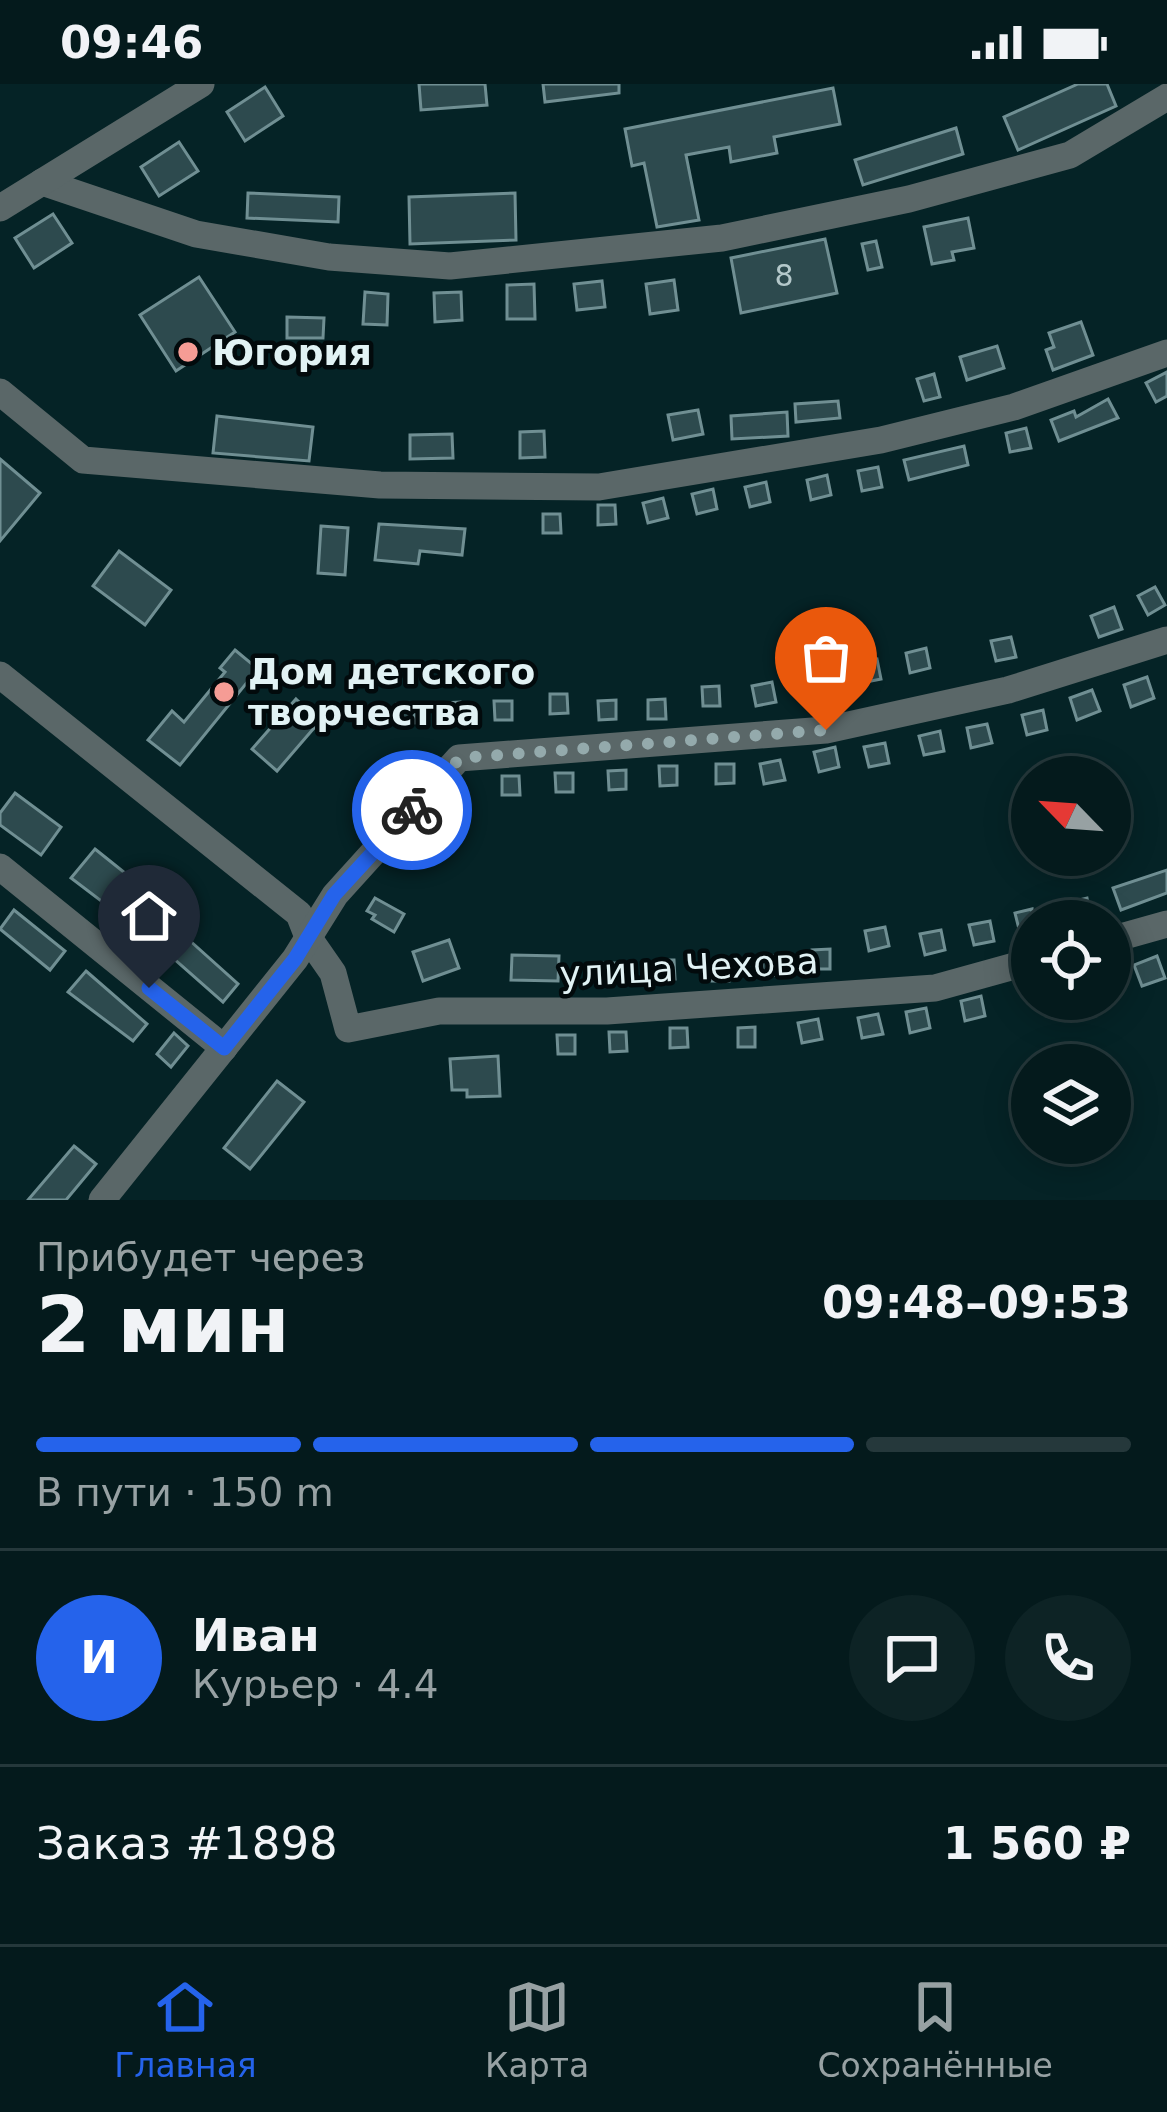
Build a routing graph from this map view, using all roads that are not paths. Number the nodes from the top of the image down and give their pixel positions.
1 (201, 84) edge
2 (1167, 97) edge
3 (42, 182) junction
4 (0, 208) edge
5 (1167, 353) edge
6 (0, 392) edge
7 (1167, 640) edge
8 (0, 675) edge
9 (0, 868) edge
10 (1167, 924) edge
11 (1131, 934) edge
12 (308, 937) junction
13 (1011, 967) edge
14 (224, 1048) junction
15 (102, 1200) edge

1 - 3 street
2 - 3 street
3 - 4 street
5 - 6 street
7 - 12 street
8 - 12 street
9 - 14 street
10 - 11 street
12 - 13 street, улица Чехова
12 - 14 street
14 - 15 street

